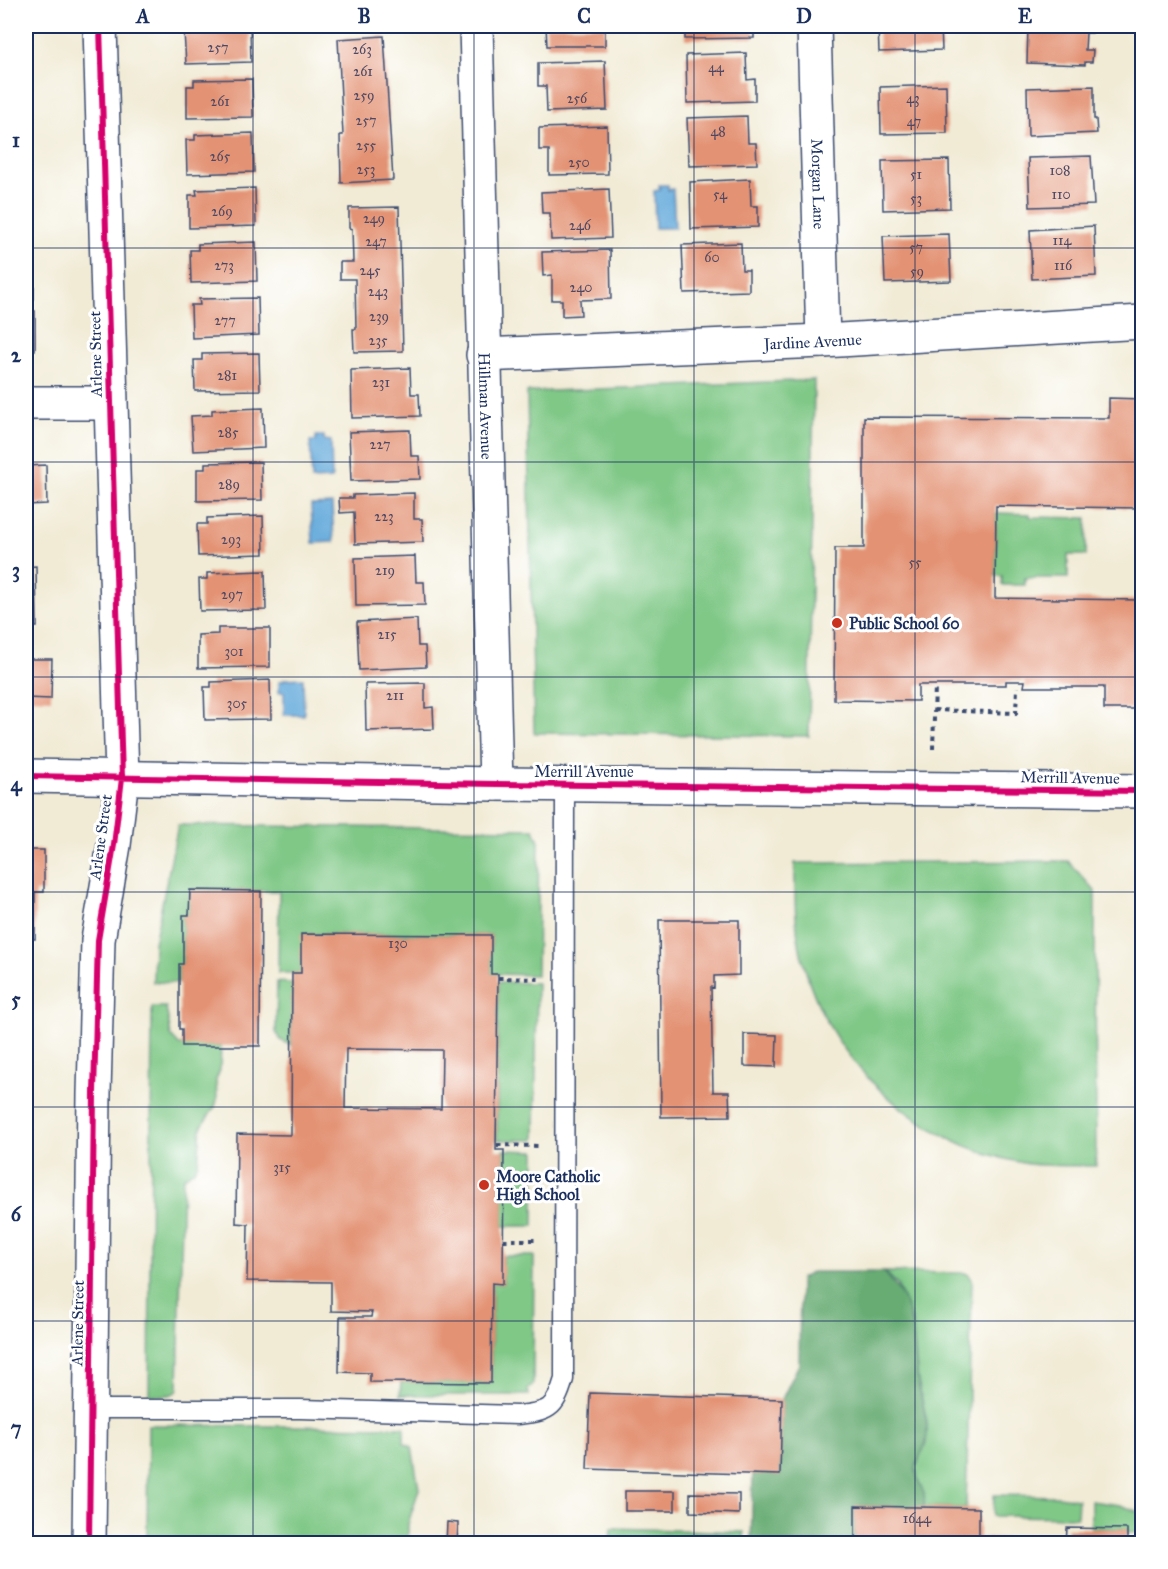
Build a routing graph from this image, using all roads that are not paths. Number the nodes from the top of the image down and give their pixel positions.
1 (100, 26) edge
2 (476, 26) edge
3 (814, 26) edge
4 (1143, 322) edge
5 (823, 341) junction
6 (483, 355) junction
7 (26, 403) edge
8 (110, 403) junction
9 (26, 776) edge
10 (122, 778) junction
11 (496, 784) junction
12 (565, 784) junction
13 (1143, 791) edge
14 (90, 1409) junction
15 (89, 1544) edge

1 - 8 street, Arlene Street
2 - 6 street, Hillman Avenue
3 - 5 street, Morgan Lane
4 - 5 street, Jardine Avenue
5 - 6 street, Jardine Avenue
6 - 11 street, Hillman Avenue
7 - 8 street
8 - 10 street, Arlene Street
9 - 10 street, Merrill Avenue
10 - 11 street, Merrill Avenue
10 - 14 street, Arlene Street
11 - 12 street, Merrill Avenue
12 - 13 street, Merrill Avenue
12 - 14 lane
14 - 15 street, Arlene Street

